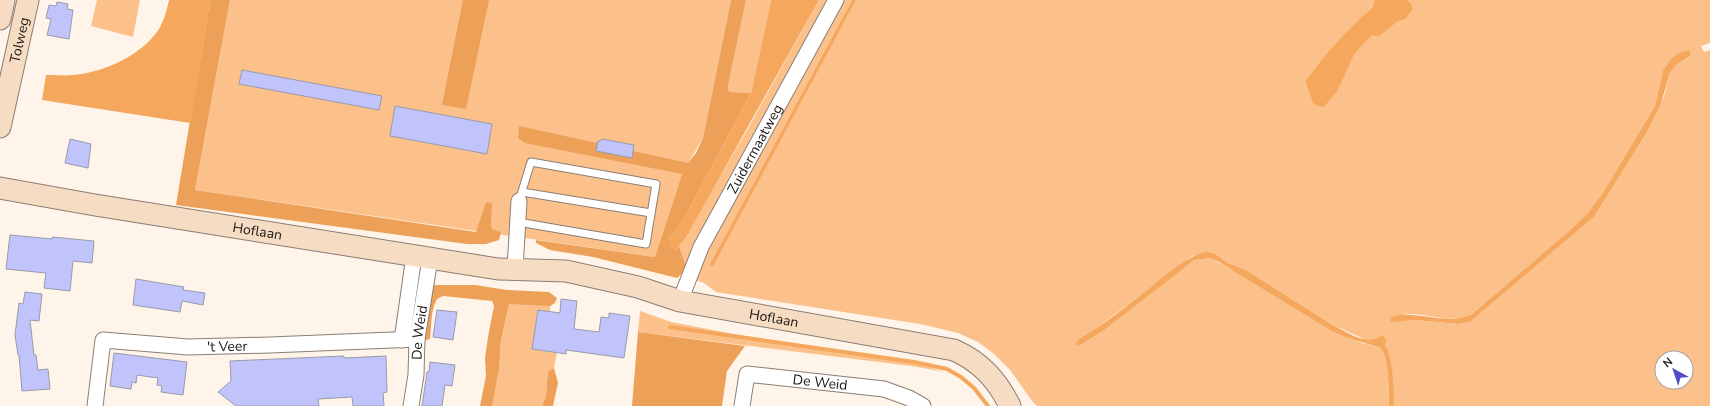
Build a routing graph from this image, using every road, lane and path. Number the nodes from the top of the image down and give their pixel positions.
1 (4, 0) edge
2 (28, 0) edge
3 (836, 0) edge
4 (0, 19) edge
5 (0, 127) edge
6 (0, 188) edge
7 (521, 196) junction
8 (651, 213) junction
9 (518, 222) junction
10 (422, 257) junction
11 (515, 269) junction
12 (680, 301) junction
13 (417, 339) junction
14 (402, 340) junction
15 (95, 406) edge
16 (411, 406) edge
17 (742, 406) edge
18 (923, 406) edge
19 (1010, 406) edge

1 - 4 main road, Tolweg
2 - 5 main road, Tolweg
3 - 12 street, Zuidermaatweg
6 - 10 main road, Hoflaan
7 - 8 lane
7 - 8 lane
7 - 9 street
8 - 9 lane
9 - 11 street
10 - 11 main road, Hoflaan
10 - 13 street, De Weid
10 - 14 street, De Weid
11 - 12 main road, Hoflaan
12 - 19 main road, Hoflaan
13 - 14 street, 't Veer
13 - 16 street, De Weid
14 - 15 street, 't Veer
17 - 18 street, De Weid

